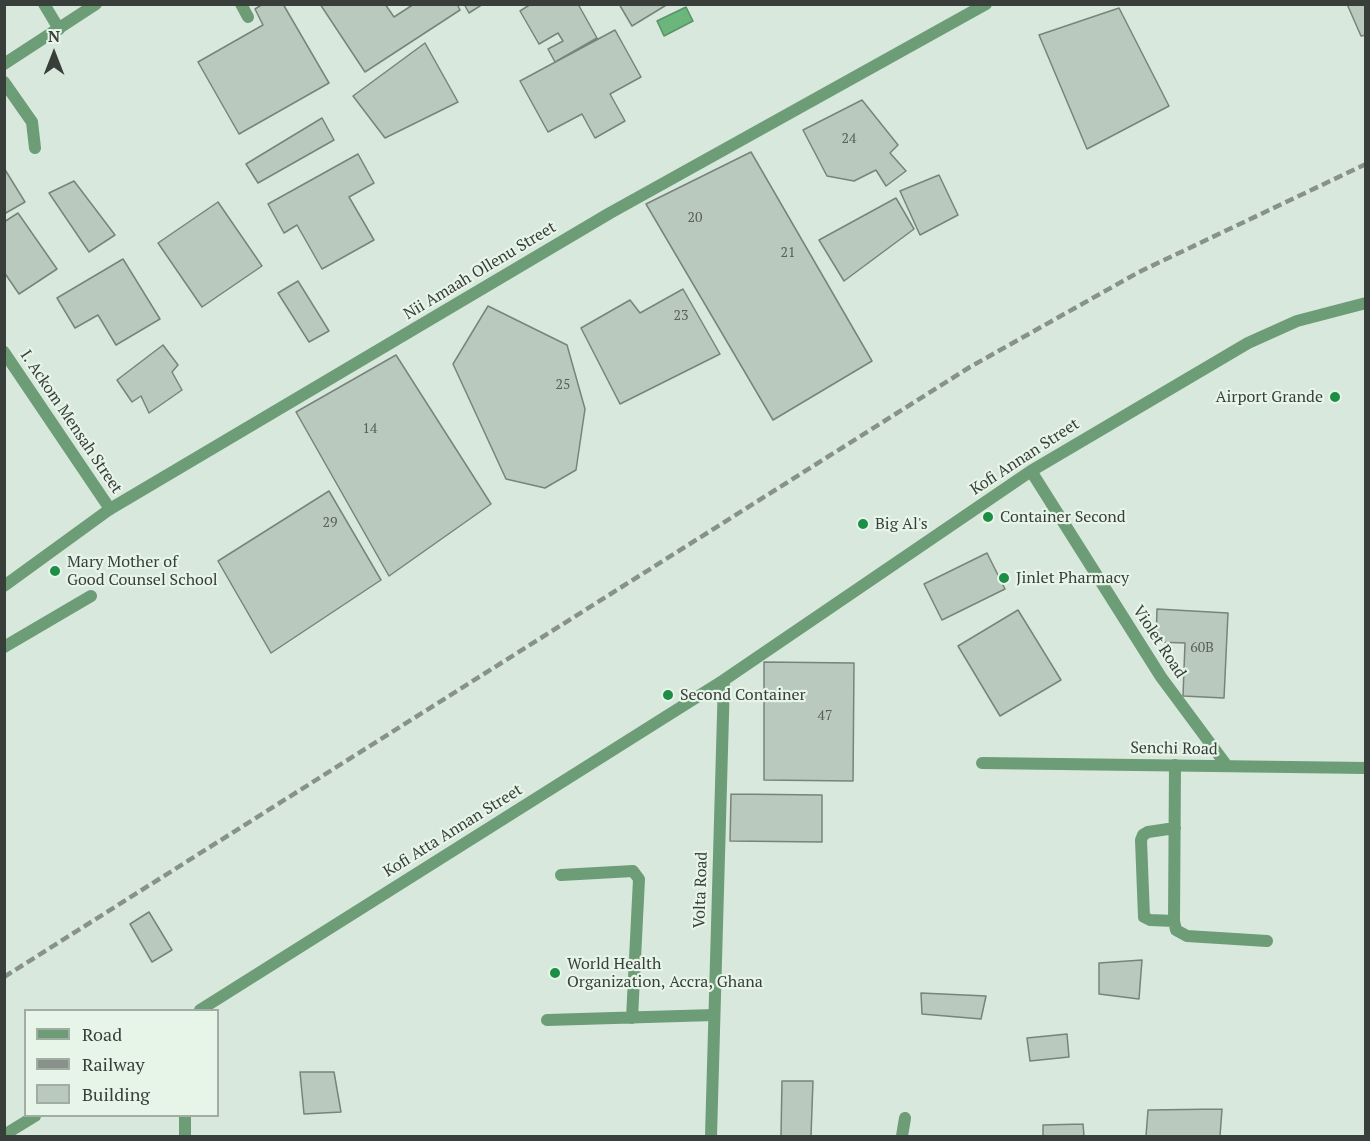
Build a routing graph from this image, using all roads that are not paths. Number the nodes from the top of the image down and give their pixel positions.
1 (44, 4) edge
2 (96, 4) edge
3 (241, 4) edge
4 (986, 4) edge
5 (248, 17) dead end
6 (59, 29) junction
7 (4, 64) edge
8 (4, 82) edge
9 (36, 148) dead end
10 (1365, 303) edge
11 (4, 352) edge
12 (1031, 471) junction
13 (110, 509) junction
14 (4, 586) edge
15 (91, 596) dead end
16 (4, 647) edge
17 (724, 680) junction
18 (982, 763) dead end
19 (1175, 765) junction
20 (1227, 766) junction
21 (1365, 768) edge
22 (1175, 828) junction
23 (561, 875) dead end
24 (1174, 921) junction
25 (1266, 941) dead end
26 (203, 1009) edge
27 (714, 1015) junction
28 (632, 1018) junction
29 (547, 1020) dead end
30 (33, 1117) edge
31 (185, 1117) edge
32 (905, 1118) dead end
33 (4, 1135) edge
34 (185, 1137) edge
35 (711, 1137) edge
36 (902, 1137) edge

1 - 6 street
2 - 6 street
3 - 5 street
4 - 13 street, Nii Amaah Ollenu Street
6 - 7 street
8 - 9 street
10 - 12 street, Kofi Annan Street
11 - 13 street, I. Ackom Mensah Street
12 - 17 street, Kofi Annan Street
12 - 20 street, Violet Road
13 - 14 street, Nii Amaah Ollenu Street
15 - 16 street
17 - 26 street, Kofi Atta Annan Street
17 - 27 street, Volta Road
18 - 19 street, Senchi Road
19 - 20 street, Senchi Road
19 - 22 street
20 - 21 street, Senchi Road
22 - 24 street
22 - 24 street
23 - 28 street
24 - 25 street
27 - 28 street
27 - 35 street, Volta Road
28 - 29 street
30 - 33 street
31 - 34 street
32 - 36 street

